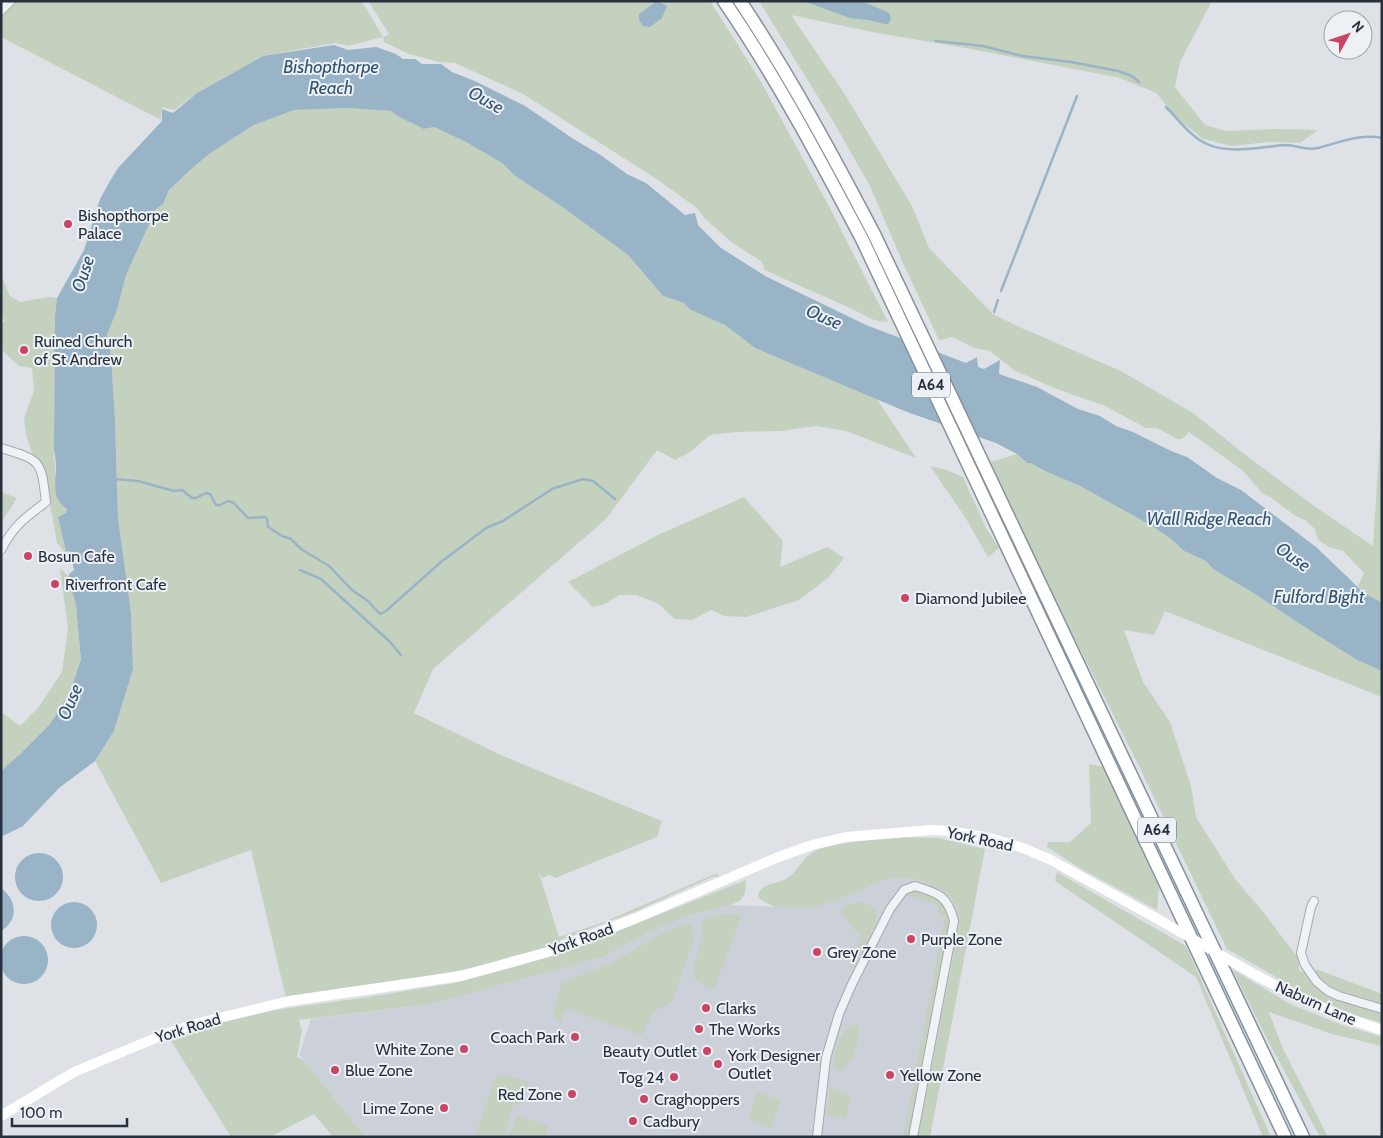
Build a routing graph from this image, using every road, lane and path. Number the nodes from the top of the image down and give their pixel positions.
1 (10, 1) edge
2 (724, 1) edge
3 (740, 1) edge
4 (1, 10) edge
5 (1, 448) edge
6 (1, 550) edge
7 (1314, 901) dead end
8 (1252, 973) joint
9 (1382, 1010) edge
10 (1382, 1030) edge
11 (1288, 1104) junction
12 (1, 1116) edge
13 (817, 1137) edge
14 (913, 1137) edge
15 (1283, 1137) edge
16 (1303, 1137) edge
17 (1309, 1137) edge

1 - 4 street
2 - 15 highway, A64
3 - 11 highway, A64
5 - 6 street
7 - 9 street
8 - 10 main road, Naburn Lane
8 - 12 main road, York Road, bridge
11 - 16 highway, A64
11 - 17 highway
13 - 14 street

